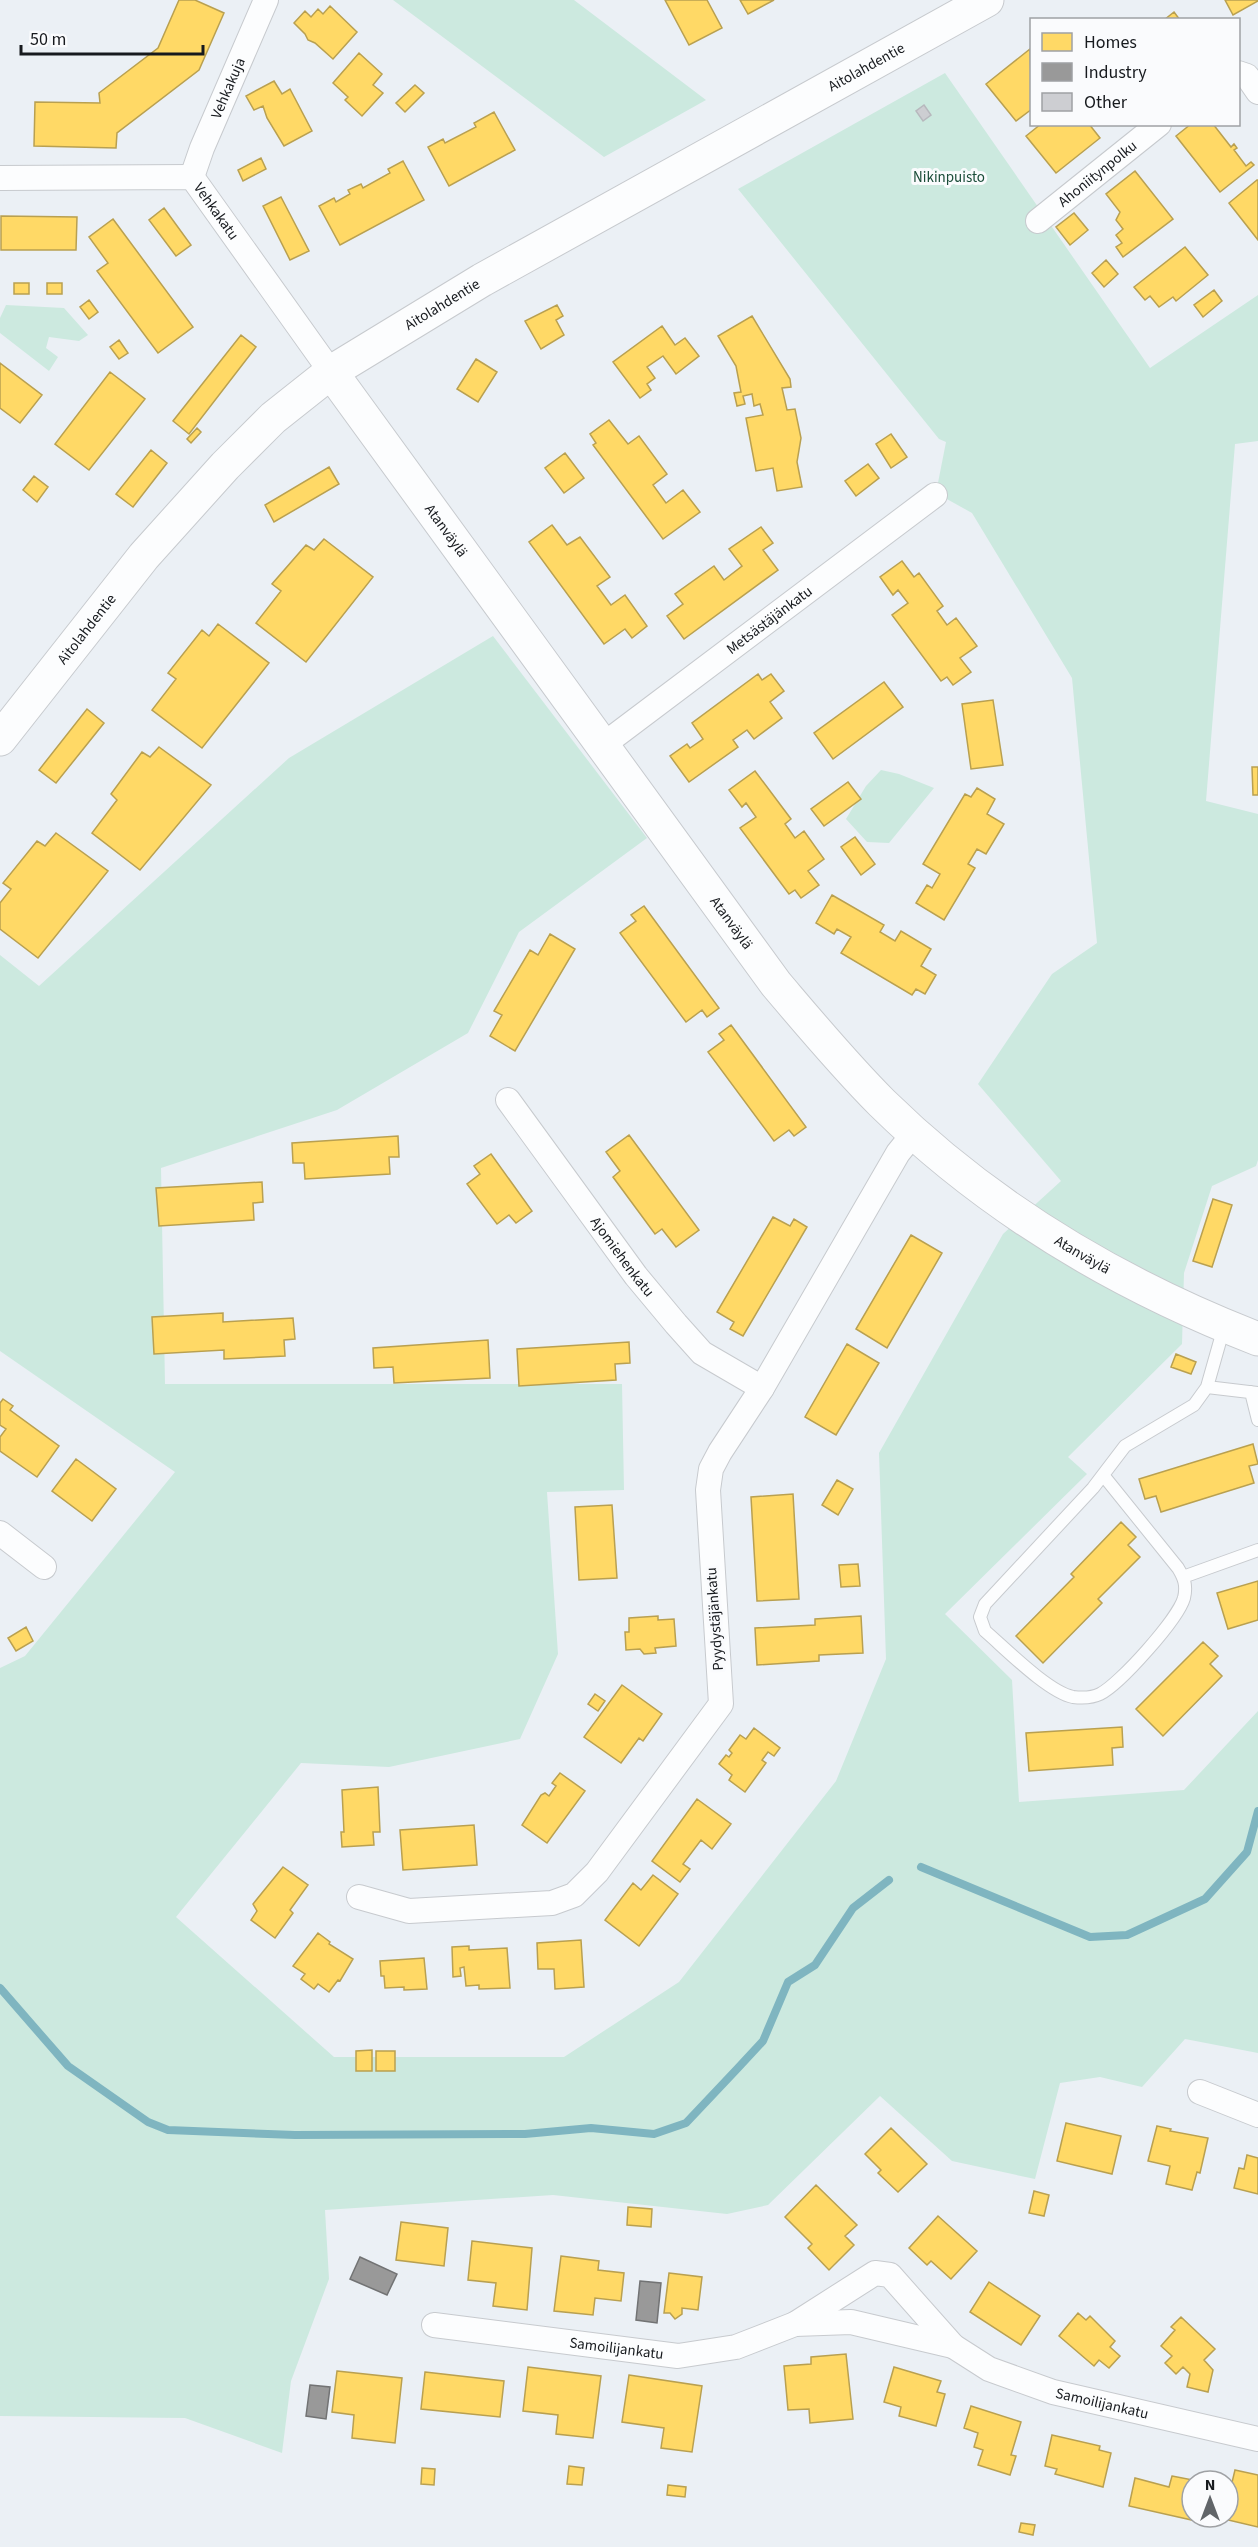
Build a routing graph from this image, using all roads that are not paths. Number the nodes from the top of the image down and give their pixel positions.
1 (266, 0) edge
2 (987, 0) edge
3 (1240, 73) edge
4 (1258, 92) edge
5 (1157, 126) edge
6 (192, 177) junction
7 (0, 178) edge
8 (1038, 221) dead end
9 (331, 372) junction
10 (935, 495) dead end
11 (0, 739) edge
12 (603, 745) junction
13 (508, 1100) dead end
14 (915, 1132) junction
15 (1224, 1326) junction
16 (1258, 1339) edge
17 (1207, 1387) junction
18 (762, 1388) junction
19 (1254, 1393) edge
20 (1258, 1420) edge
21 (1103, 1475) junction
22 (0, 1533) edge
23 (1258, 1550) edge
24 (44, 1567) dead end
25 (1183, 1577) junction
26 (359, 1897) dead end
27 (1200, 2092) dead end
28 (1258, 2115) edge
29 (795, 2324) junction
30 (434, 2325) dead end
31 (953, 2346) junction
32 (1258, 2439) edge

1 - 6 street, Vehkakuja
2 - 9 street, Aitolahdentie
3 - 4 street
5 - 8 street, Ahoniitynpolku
6 - 7 street, Vehkakatu
6 - 9 street, Vehkakatu
9 - 11 street, Aitolahdentie
9 - 12 street, Atanväylä
10 - 12 street, Metsästäjänkatu
12 - 14 street, Atanväylä
13 - 18 street, Ajomiehenkatu
14 - 15 street, Atanväylä
14 - 18 street, Pyydystäjänkatu
15 - 16 street, Atanväylä
15 - 17 lane
17 - 19 lane
17 - 21 lane
18 - 26 street, Pyydystäjänkatu
19 - 20 lane
21 - 25 lane
21 - 25 lane
22 - 24 street
23 - 25 lane
27 - 28 street
29 - 30 street, Samoilijankatu
29 - 31 street, Samoilijankatu
29 - 31 street, Samoilijankatu
31 - 32 street, Samoilijankatu

